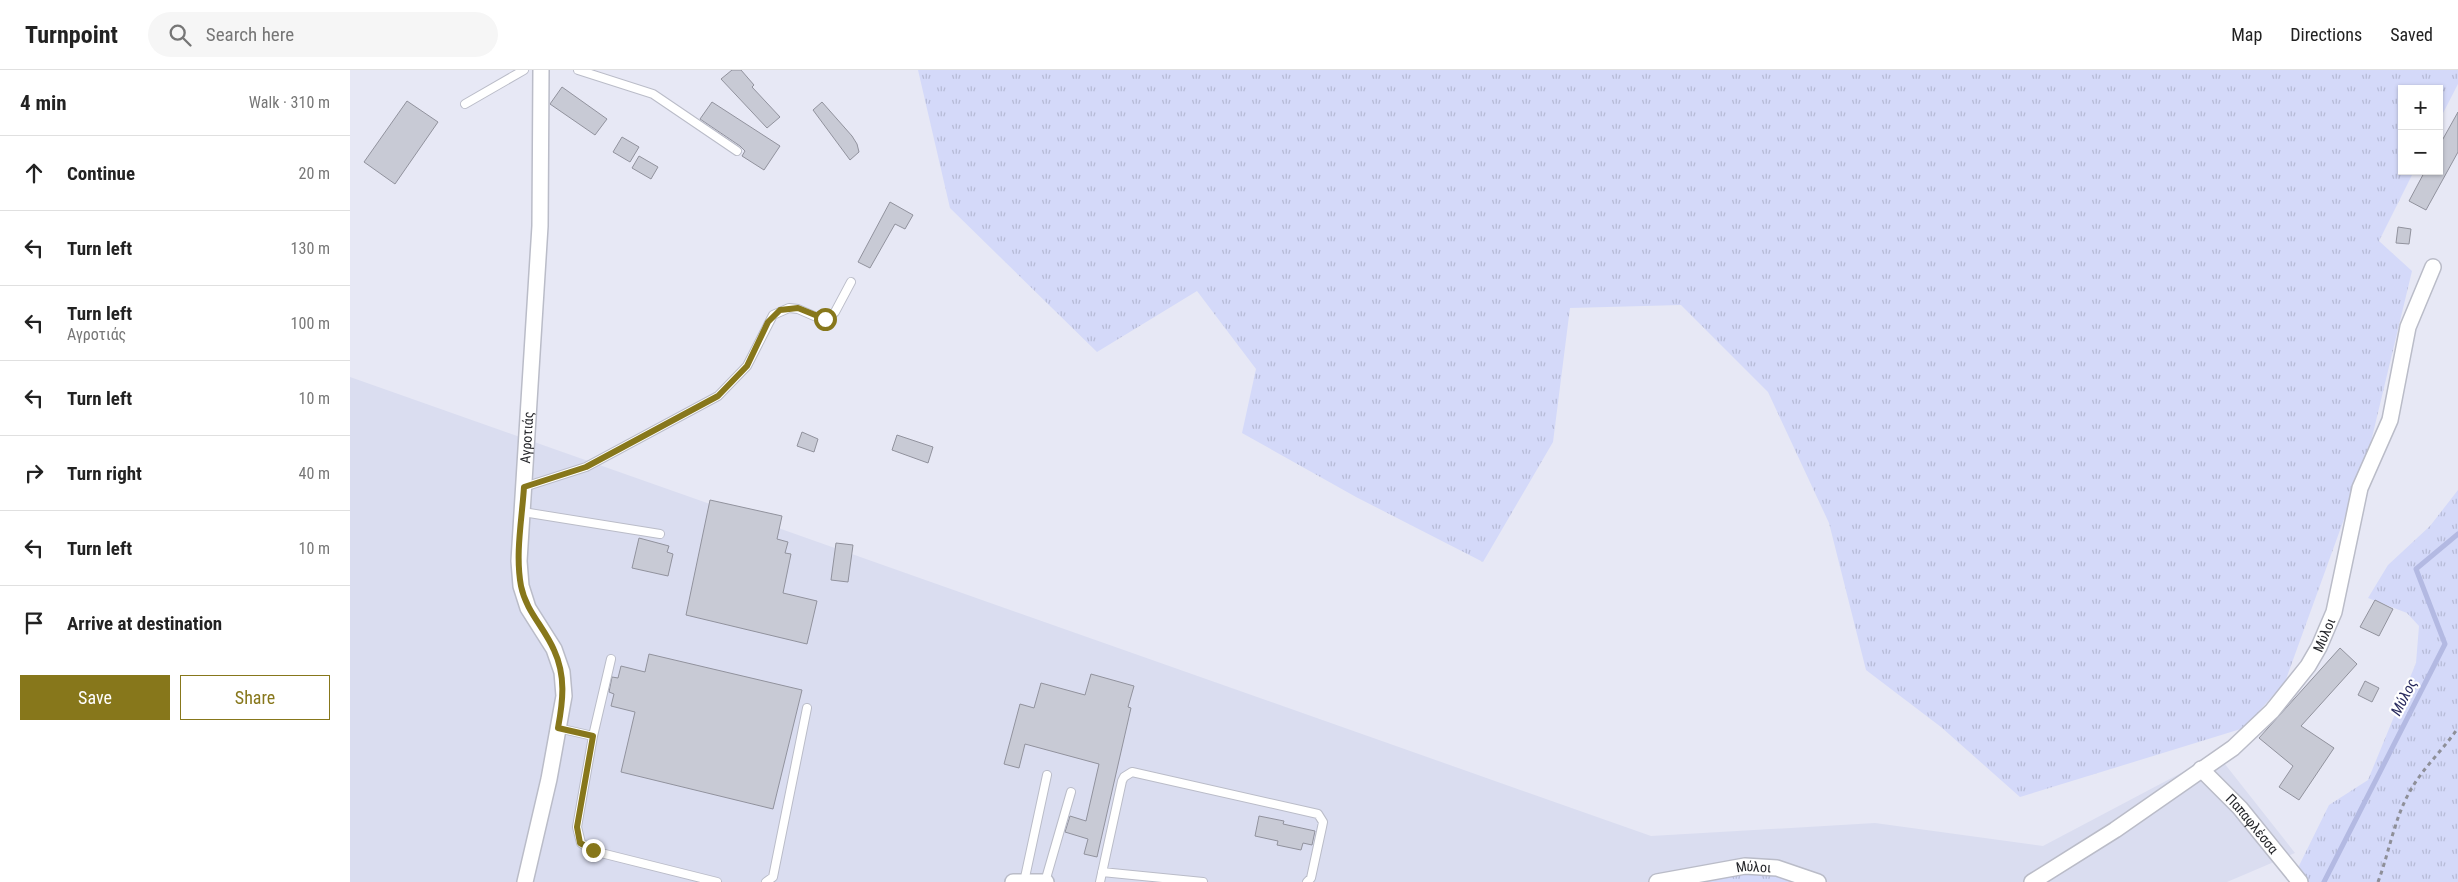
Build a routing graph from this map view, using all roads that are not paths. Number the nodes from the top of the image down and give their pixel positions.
1 (524, 70) edge
2 (541, 70) edge
3 (578, 70) edge
4 (465, 104) dead end
5 (737, 152) dead end
6 (2433, 267) dead end
7 (852, 282) dead end
8 (524, 487) junction
9 (522, 512) junction
10 (660, 534) dead end
11 (611, 659) dead end
12 (807, 708) dead end
13 (558, 728) junction
14 (593, 736) junction
15 (2201, 769) junction
16 (1047, 775) dead end
17 (1071, 792) dead end
18 (1102, 872) junction
19 (525, 882) edge
20 (717, 882) edge
21 (766, 882) edge
22 (1012, 882) edge
23 (1024, 882) edge
24 (1045, 882) edge
25 (1100, 882) edge
26 (1204, 882) edge
27 (1307, 882) edge
28 (1657, 882) edge
29 (1818, 882) edge
30 (2032, 882) edge
31 (2300, 882) edge

1 - 4 lane
2 - 8 street, Αγροτιάς
3 - 5 lane
6 - 15 street, Μύλοι
7 - 8 lane
8 - 9 street, Αγροτιάς
9 - 10 lane
9 - 13 street, Αγροτιάς
11 - 14 lane
12 - 21 lane
13 - 14 lane
13 - 19 street, Αγροτιάς
14 - 20 lane
15 - 30 street, Μύλοι
15 - 31 street, Παπαφλέσσα
16 - 23 lane
17 - 24 lane
18 - 25 lane
18 - 26 lane
18 - 27 lane
22 - 23 street
23 - 24 street
28 - 29 street, Μύλοι

